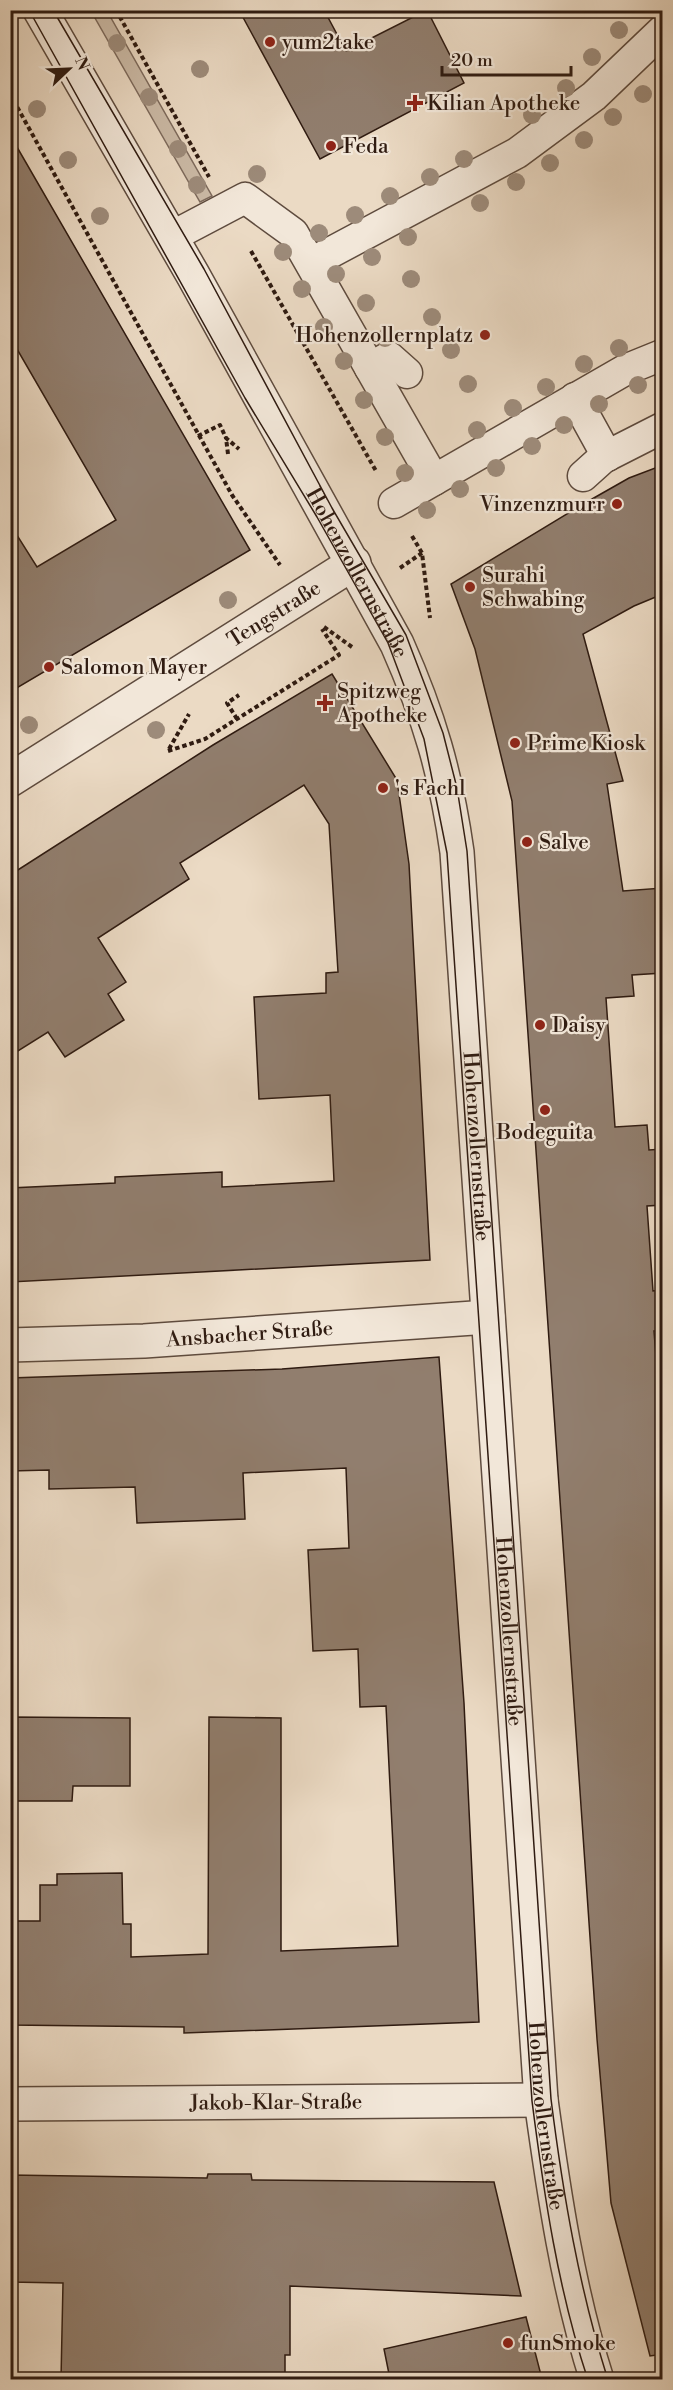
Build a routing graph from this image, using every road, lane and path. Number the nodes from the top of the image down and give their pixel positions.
1 (40, 10) edge
2 (116, 10) edge
3 (663, 31) edge
4 (10, 94) edge
5 (226, 208) junction
6 (171, 237) junction
7 (311, 262) junction
8 (663, 355) edge
9 (575, 398) junction
10 (663, 428) edge
11 (198, 436) junction
12 (226, 438) junction
13 (239, 449) dead end
14 (228, 454) dead end
15 (434, 480) junction
16 (394, 503) junction
17 (422, 554) dead end
18 (354, 563) junction
19 (309, 609) junction
20 (239, 695) dead end
21 (237, 719) junction
22 (168, 751) dead end
23 (10, 780) edge
24 (488, 1317) junction
25 (10, 1345) edge
26 (541, 2100) junction
27 (10, 2104) edge
28 (597, 2379) edge

1 - 6 street, Hohenzollernstraße
2 - 5 path
3 - 7 street
4 - 11 path
5 - 6 street
5 - 7 street
5 - 16 path
6 - 18 street, Hohenzollernstraße
7 - 15 street
8 - 9 street
9 - 10 street
9 - 15 street
11 - 12 path
11 - 19 path
12 - 13 path
12 - 14 path
15 - 16 street
16 - 17 path
18 - 19 street, Tengstraße
18 - 24 street, Hohenzollernstraße
19 - 21 path
19 - 23 street, Tengstraße
20 - 21 path
21 - 22 path
24 - 25 street, Ansbacher Straße
24 - 26 street, Hohenzollernstraße
26 - 27 street, Jakob-Klar-Straße
26 - 28 street, Hohenzollernstraße

